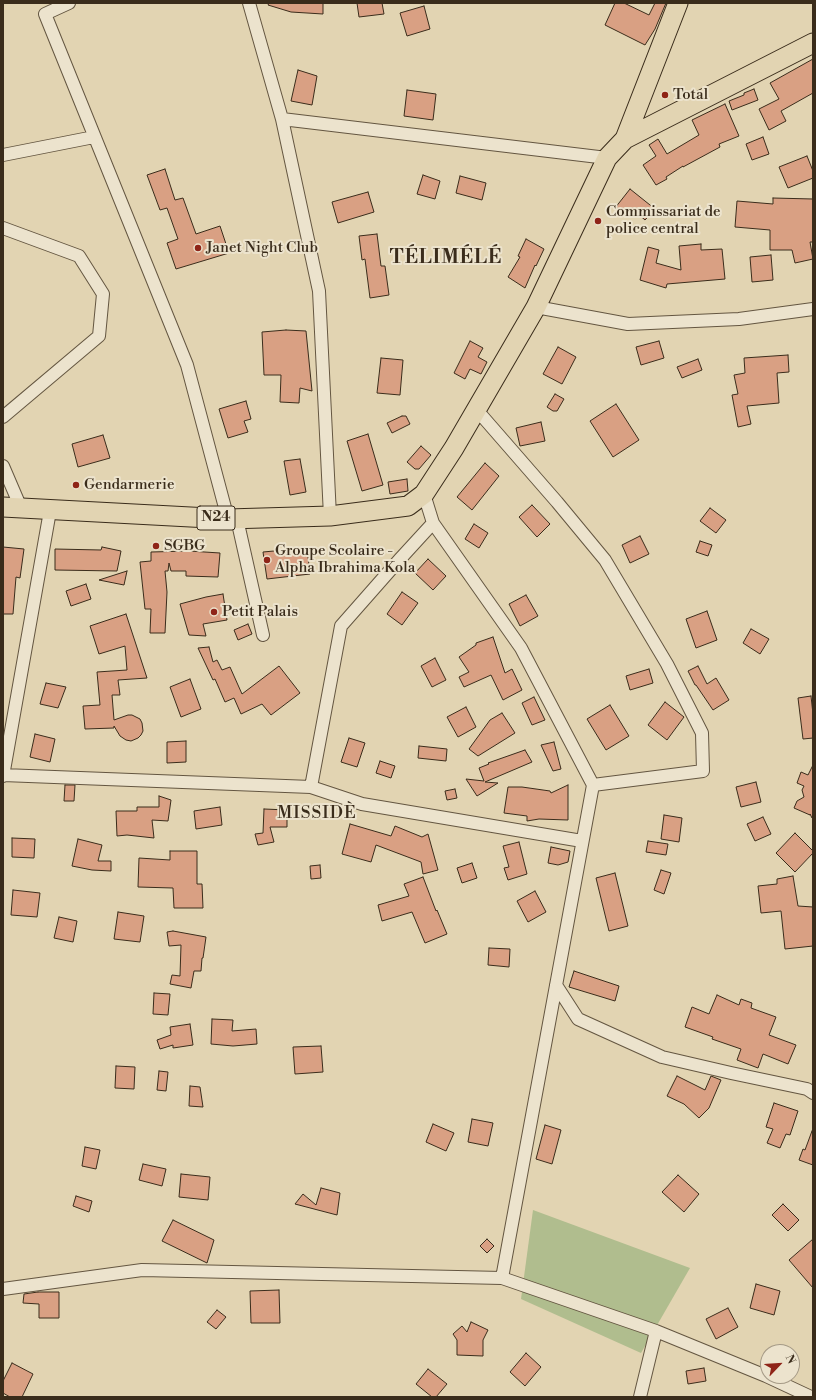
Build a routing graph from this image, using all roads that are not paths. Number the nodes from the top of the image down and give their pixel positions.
1 (69, 3) edge
2 (249, 3) edge
3 (678, 3) edge
4 (813, 42) edge
5 (282, 119) junction
6 (94, 137) junction
7 (625, 139) junction
8 (3, 155) edge
9 (607, 158) junction
10 (3, 228) edge
11 (536, 307) junction
12 (813, 309) edge
13 (476, 409) junction
14 (3, 417) edge
15 (3, 466) edge
16 (424, 494) junction
17 (12, 508) edge
18 (50, 511) junction
19 (330, 516) junction
20 (233, 519) junction
21 (433, 523) junction
22 (263, 635) dead end
23 (3, 775) edge
24 (593, 785) junction
25 (311, 786) junction
26 (582, 841) junction
27 (556, 985) junction
28 (813, 1094) edge
29 (502, 1278) junction
30 (3, 1289) edge
31 (656, 1331) junction
32 (640, 1397) edge
33 (811, 1397) edge

1 - 6 street
2 - 5 street
3 - 7 main road
4 - 7 main road, N24
5 - 9 street
5 - 19 street
6 - 8 street
6 - 20 street
7 - 9 main road, N24
9 - 11 main road, N24
10 - 14 street
11 - 12 street
11 - 13 main road, N24
13 - 16 main road, N24
13 - 24 street
15 - 17 street
16 - 19 main road, N24
16 - 21 street
17 - 18 main road, N24
18 - 20 main road, N24
18 - 23 street
19 - 20 main road, N24
20 - 22 street
21 - 24 street
21 - 25 street
23 - 25 street
24 - 26 street
25 - 26 street
26 - 27 street
27 - 28 street
27 - 29 street
29 - 30 street
29 - 31 street
31 - 32 street
31 - 33 street

